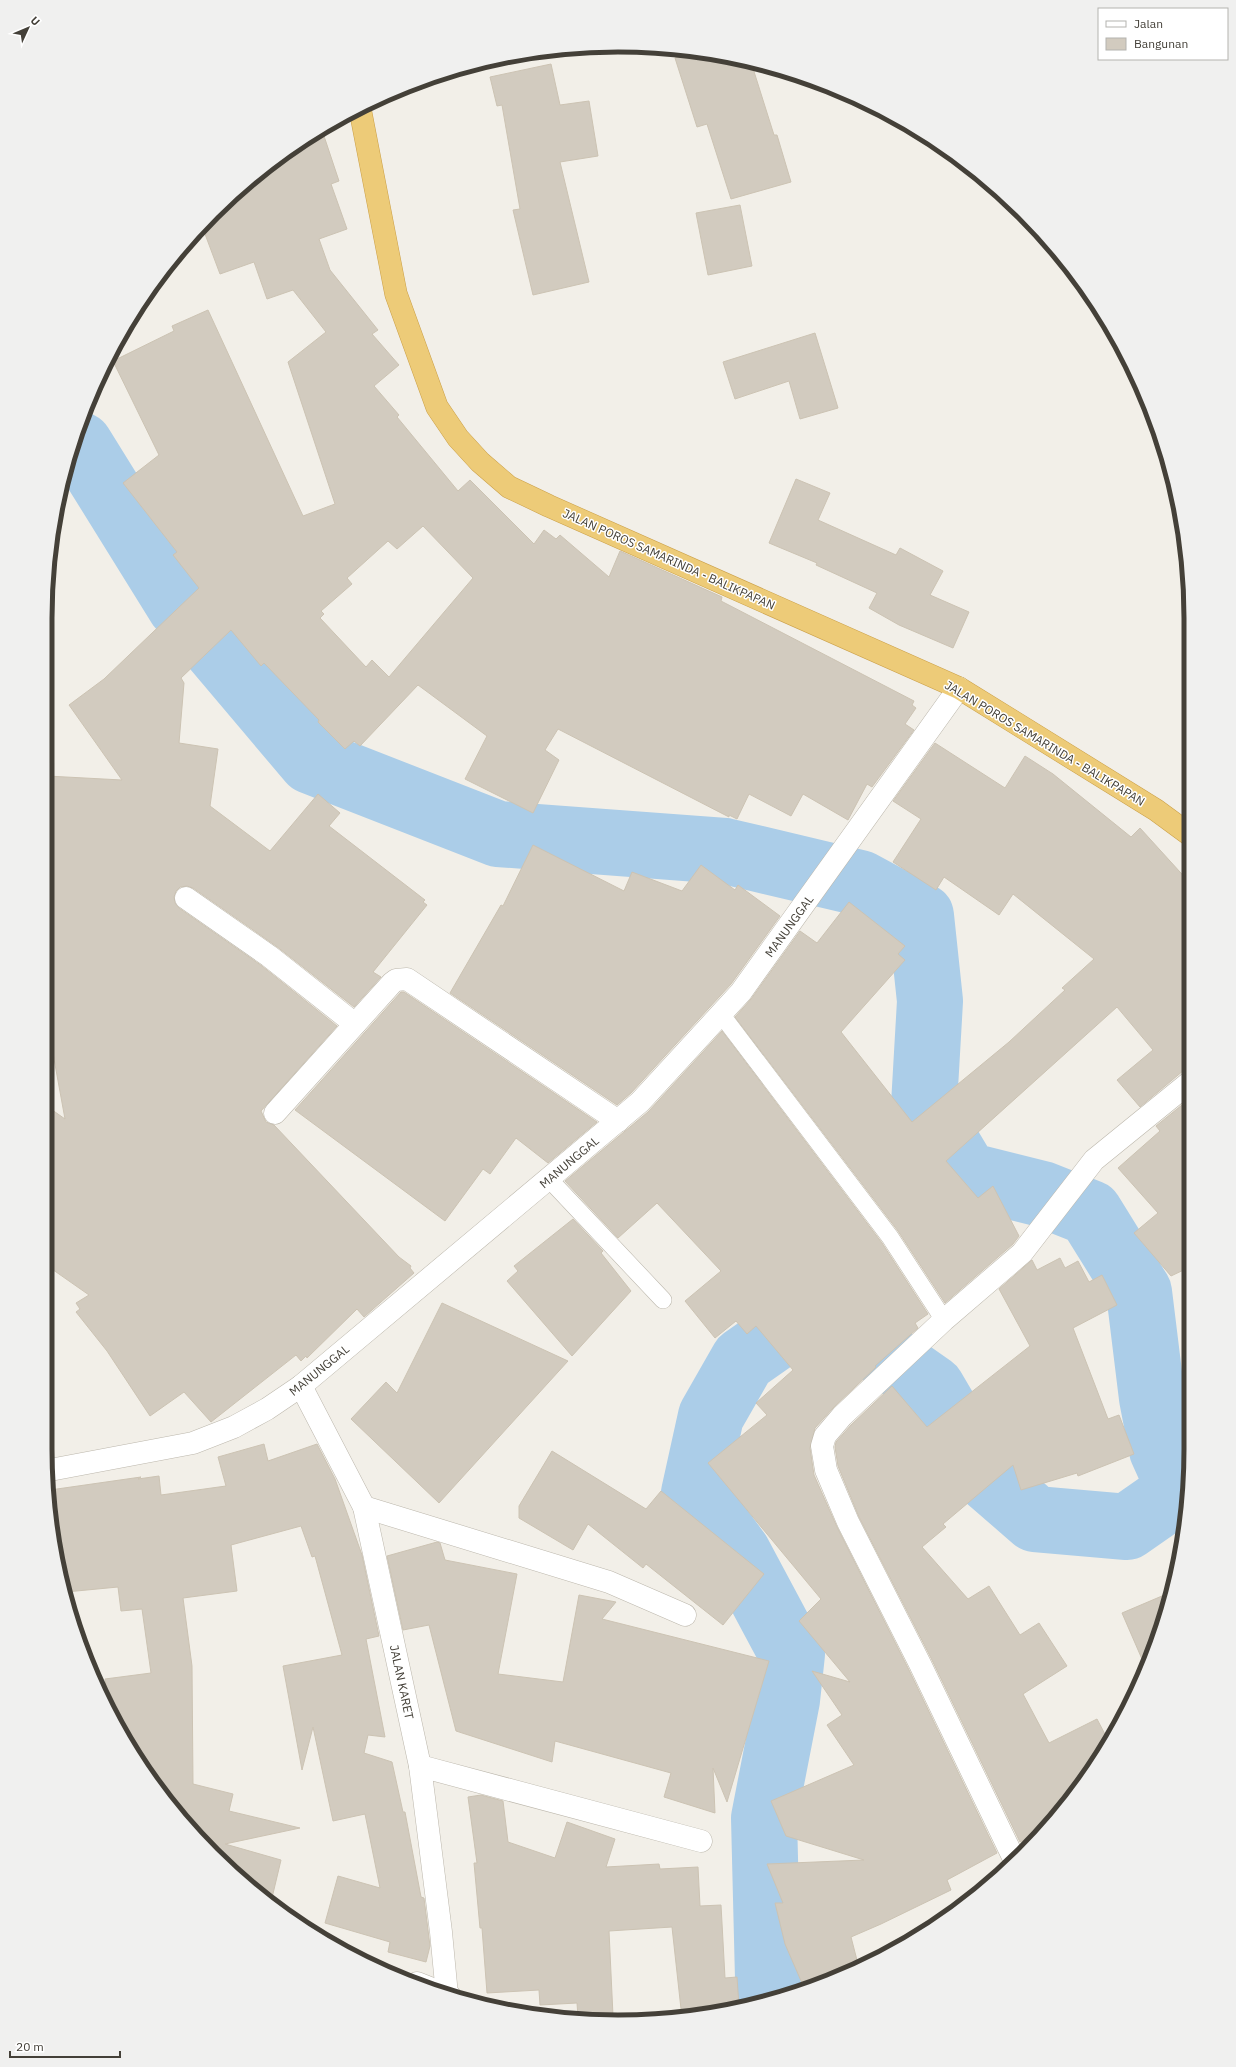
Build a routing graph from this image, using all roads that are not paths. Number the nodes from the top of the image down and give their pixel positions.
1 (361, 114) edge
2 (959, 688) junction
3 (1184, 831) edge
4 (186, 898) dead end
5 (721, 1014) junction
6 (355, 1024) junction
7 (1184, 1087) edge
8 (275, 1113) dead end
9 (618, 1121) junction
10 (549, 1179) junction
11 (663, 1300) dead end
12 (944, 1320) junction
13 (301, 1386) junction
14 (53, 1470) edge
15 (364, 1506) junction
16 (685, 1615) dead end
17 (420, 1766) junction
18 (701, 1841) dead end
19 (1012, 1855) edge
20 (446, 1988) edge

1 - 2 highway, JALAN POROS SAMARINDA - BALIKPAPAN
2 - 3 highway, JALAN POROS SAMARINDA - BALIKPAPAN
2 - 5 street, MANUNGGAL
4 - 6 street
5 - 9 street, MANUNGGAL
5 - 12 lane
6 - 8 street
6 - 9 street
7 - 12 street
9 - 10 street, MANUNGGAL
10 - 11 lane
10 - 13 street, MANUNGGAL
12 - 19 street
13 - 14 street, MANUNGGAL
13 - 15 street, JALAN KARET
15 - 16 street
15 - 17 street, JALAN KARET
17 - 18 street
17 - 20 street, JALAN KARET

